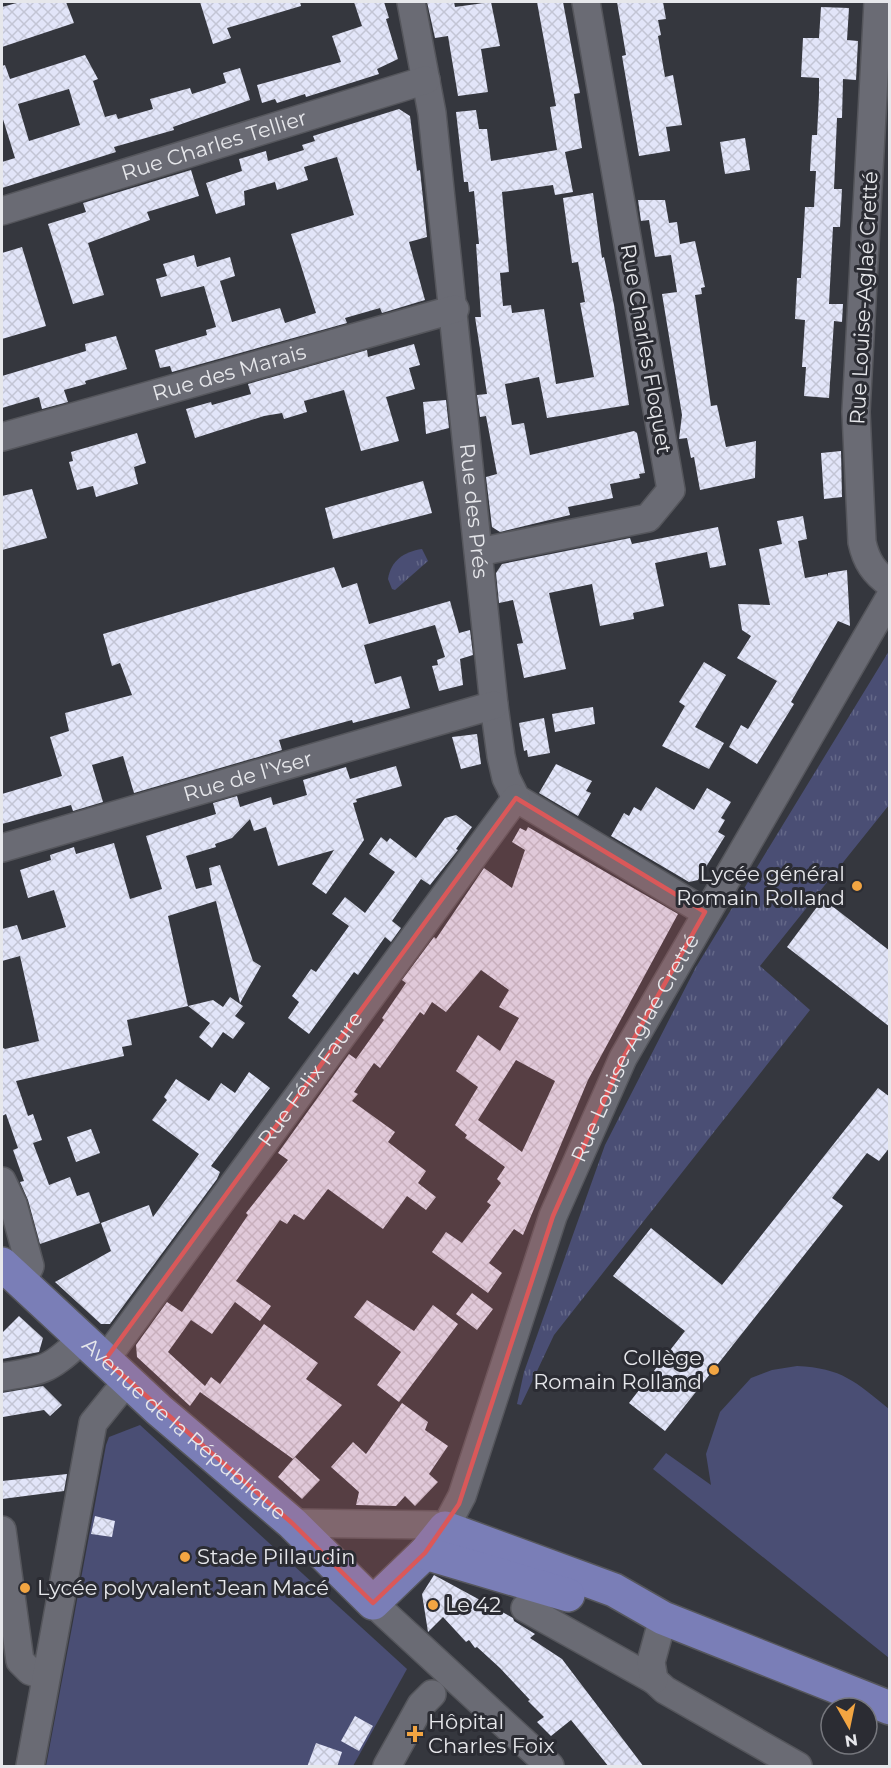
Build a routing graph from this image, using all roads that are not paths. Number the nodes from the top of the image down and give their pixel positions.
1 (411, 2) edge
2 (586, 2) edge
3 (878, 2) edge
4 (426, 80) junction
5 (880, 130) edge
6 (2, 211) edge
7 (455, 309) junction
8 (2, 437) edge
9 (479, 552) junction
10 (890, 584) edge
11 (890, 597) edge
12 (494, 705) junction
13 (516, 798) junction
14 (2, 848) edge
15 (705, 912) junction
16 (2, 1181) edge
17 (12, 1274) edge
18 (105, 1360) junction
19 (2, 1377) edge
20 (292, 1523) junction
21 (2, 1530) edge
22 (435, 1536) junction
23 (373, 1604) junction
24 (525, 1608) dead end
25 (663, 1618) junction
26 (46, 1676) junction
27 (654, 1680) junction
28 (432, 1694) dead end
29 (890, 1708) edge
30 (30, 1767) edge
31 (387, 1767) edge
32 (550, 1767) edge
33 (798, 1767) edge

1 - 4 street, Rue des Prés
2 - 9 street, Rue Charles Floquet
3 - 5 street, Rue Louise-Aglaé Cretté
4 - 6 street, Rue Charles Tellier
4 - 7 street, Rue des Prés
5 - 10 street, Rue Louise-Aglaé Cretté
7 - 8 street, Rue des Marais
7 - 9 street, Rue des Prés
9 - 12 street, Rue des Prés
11 - 15 street, Rue Louise-Aglaé Cretté
12 - 13 street, Rue des Prés
12 - 14 street, Rue de l'Yser
13 - 15 street
13 - 18 street, Rue Félix Faure
15 - 22 street, Rue Louise-Aglaé Cretté
16 - 17 street
17 - 18 main road, Avenue de la République
18 - 19 street
18 - 20 main road, Avenue de la République
18 - 26 street
20 - 22 street
20 - 23 main road, Avenue de la République
21 - 26 street
22 - 23 main road
22 - 25 main road
23 - 32 street, Avenue de la République
24 - 27 street
25 - 27 street
25 - 29 main road
26 - 30 street
27 - 33 street
28 - 31 street

